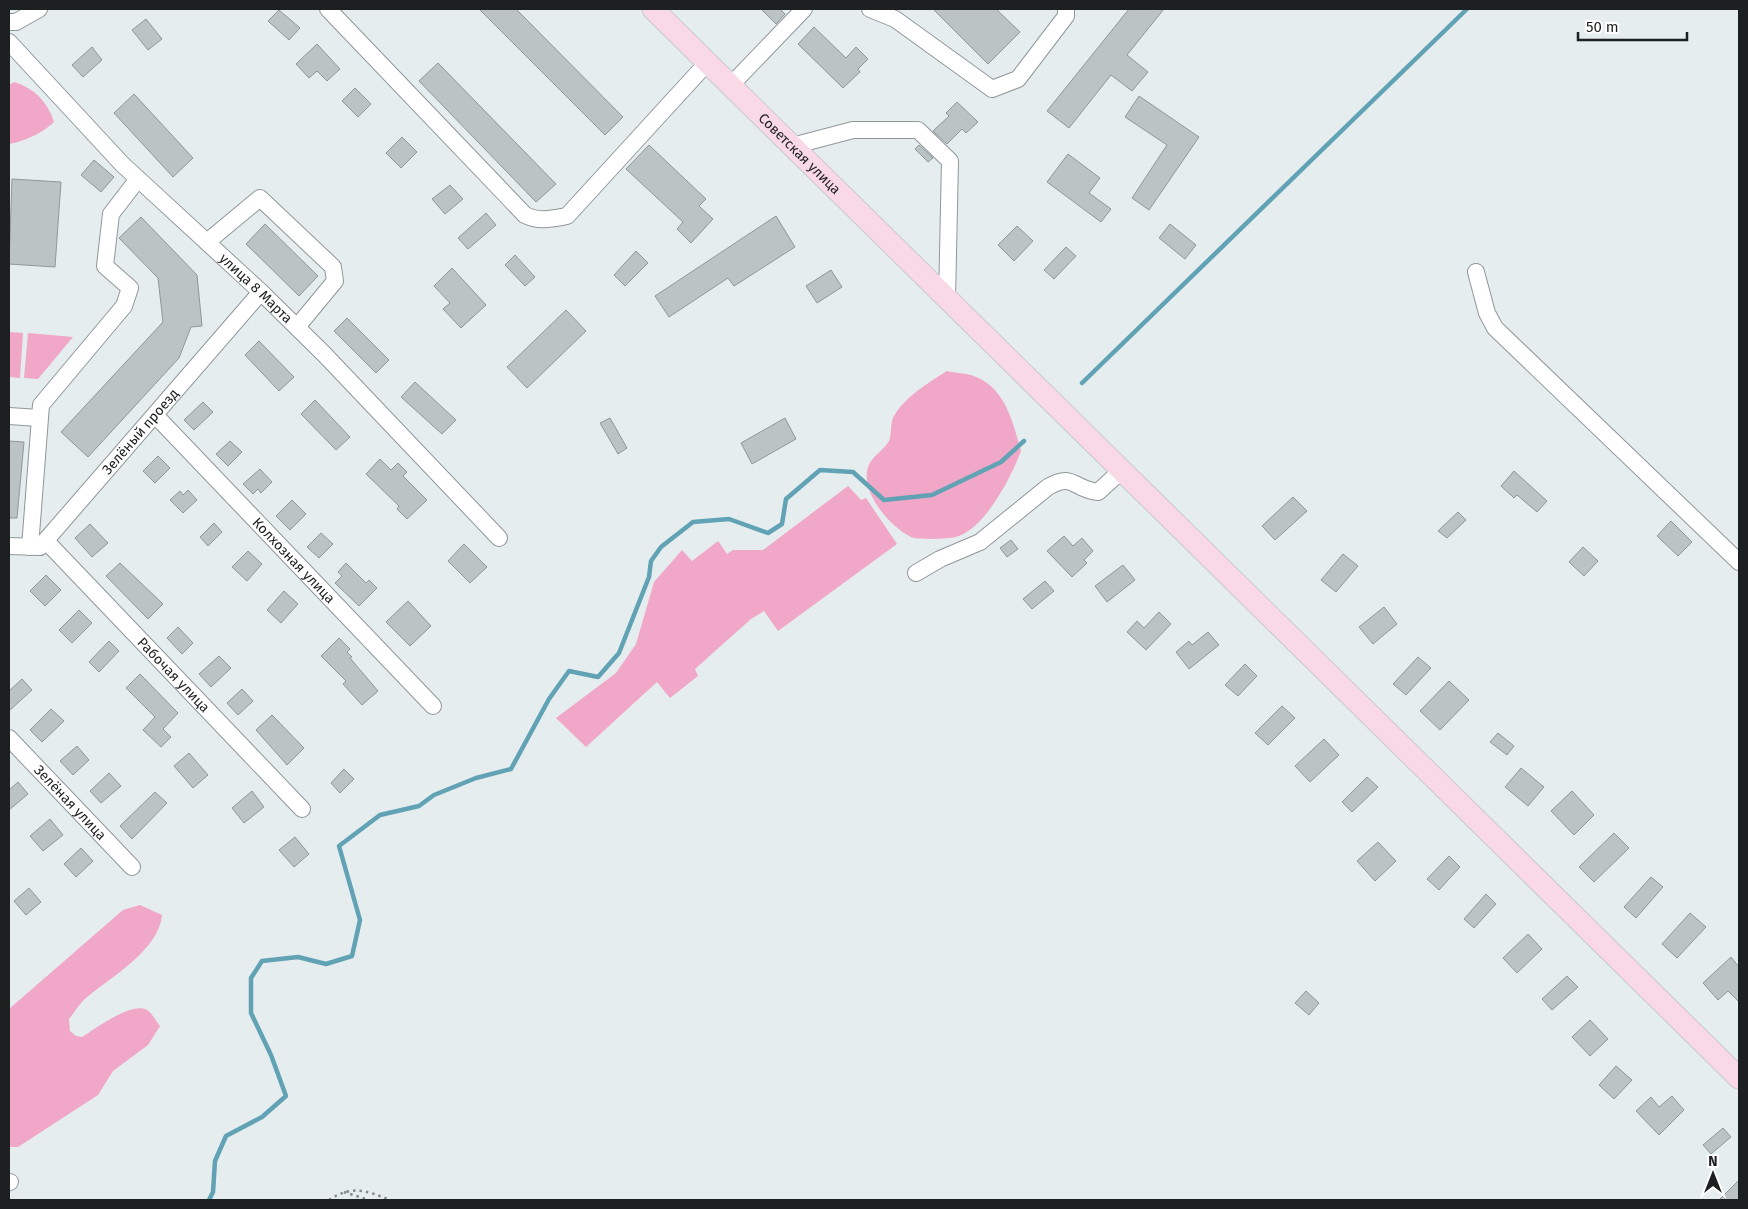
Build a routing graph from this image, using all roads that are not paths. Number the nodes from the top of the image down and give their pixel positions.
1 (39, 9) edge
2 (328, 9) edge
3 (653, 9) edge
4 (804, 9) edge
5 (870, 9) edge
6 (1066, 9) edge
7 (9, 22) edge
8 (9, 42) edge
9 (708, 63) junction
10 (730, 86) junction
11 (792, 146) junction
12 (138, 179) junction
13 (207, 242) junction
14 (1476, 272) dead end
15 (261, 292) junction
16 (948, 300) junction
17 (296, 327) junction
18 (156, 415) junction
19 (9, 416) edge
20 (39, 418) junction
21 (1121, 471) junction
22 (499, 538) dead end
23 (46, 541) junction
24 (9, 546) edge
25 (30, 547) junction
26 (1739, 562) edge
27 (916, 573) dead end
28 (433, 706) dead end
29 (9, 738) edge
30 (302, 810) dead end
31 (132, 867) dead end
32 (1739, 1078) edge

1 - 7 street
2 - 9 street
3 - 9 main road, Советская улица
4 - 10 street
5 - 6 street
8 - 12 street, улица 8 Марта
9 - 10 main road, Советская улица
10 - 11 main road, Советская улица
11 - 16 main road, Советская улица
11 - 16 street
12 - 13 street, улица 8 Марта
12 - 20 street
13 - 15 street, улица 8 Марта
13 - 17 street
14 - 26 street
15 - 17 street, улица 8 Марта
15 - 18 street, Зелёный проезд
16 - 21 main road, Советская улица
17 - 22 street, улица 8 Марта
18 - 23 street, Зелёный проезд
18 - 28 street, Колхозная улица
19 - 20 street
20 - 25 street
21 - 27 street
21 - 32 main road, Советская улица
23 - 25 street, Зелёный проезд
23 - 30 street, Рабочая улица
24 - 25 street, Зелёный проезд
29 - 31 street, Зелёная улица

